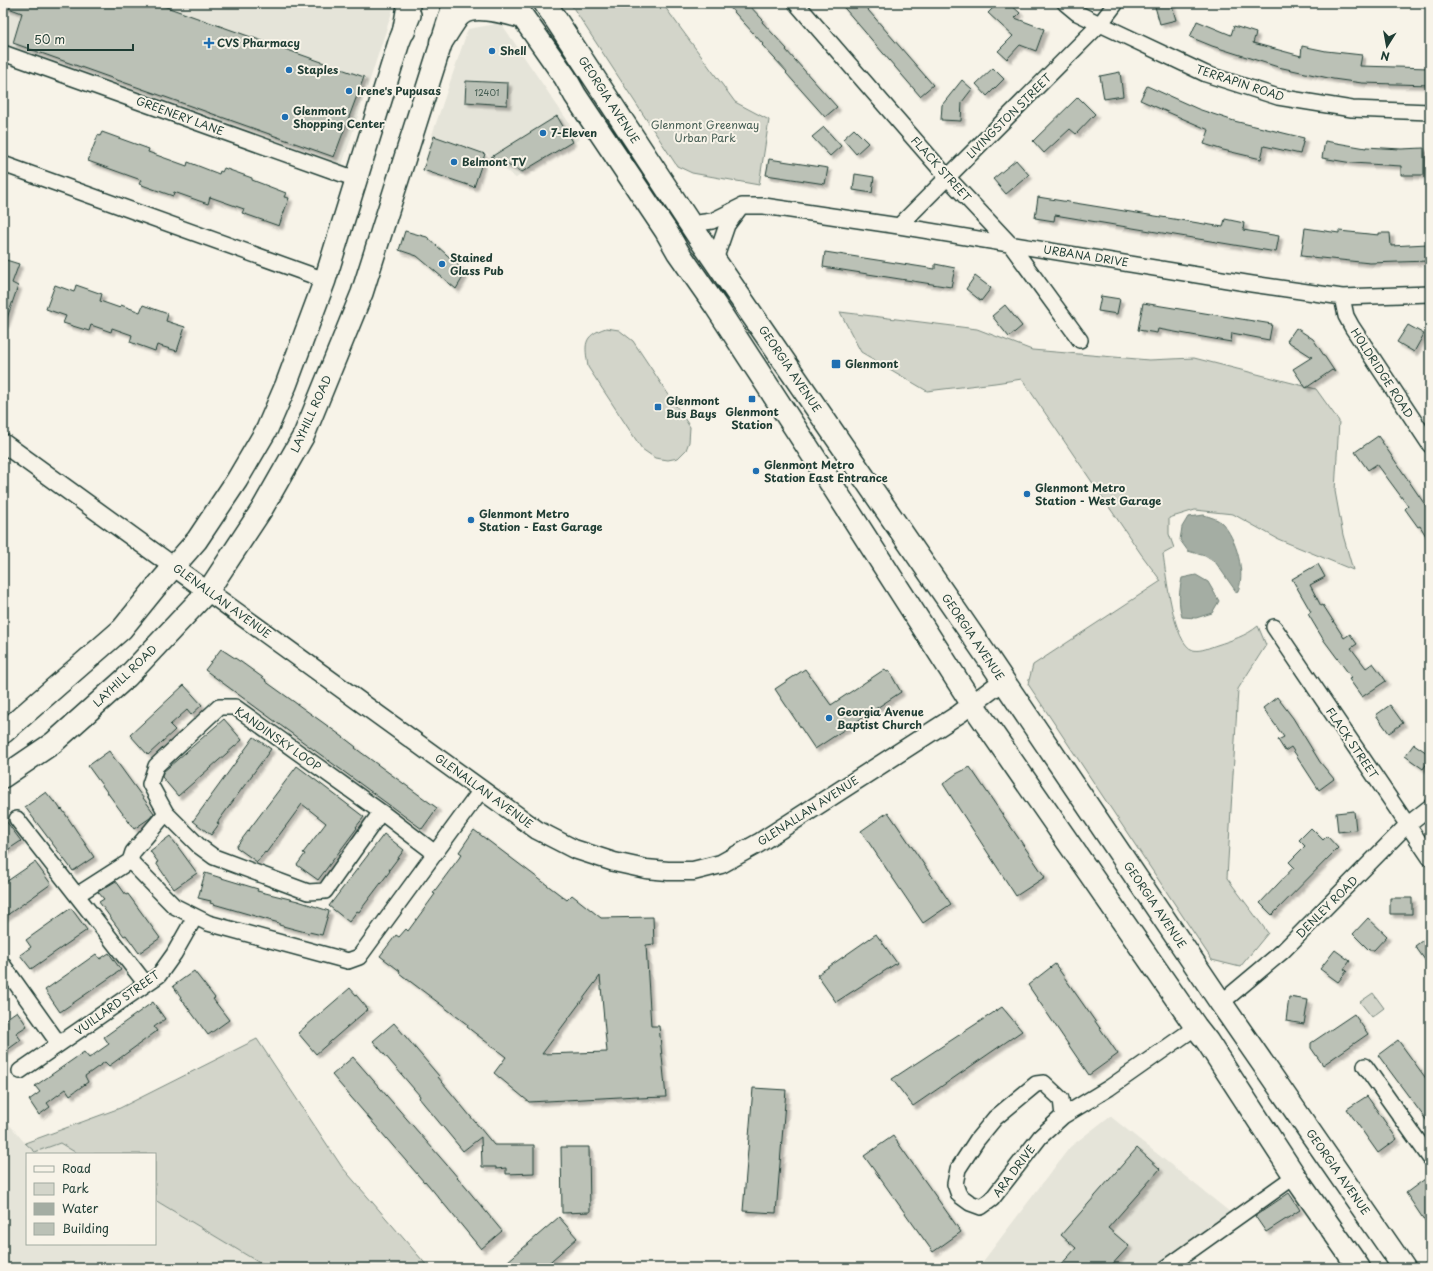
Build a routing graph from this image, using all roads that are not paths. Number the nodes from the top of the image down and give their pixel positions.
1 (409, 3) edge
2 (415, 3) edge
3 (454, 3) edge
4 (545, 3) edge
5 (796, 3) edge
6 (1065, 3) edge
7 (1116, 3) edge
8 (517, 10) edge
9 (1100, 24) junction
10 (404, 31) junction
11 (441, 42) junction
12 (3, 53) edge
13 (1430, 112) edge
14 (3, 164) edge
15 (948, 178) junction
16 (356, 179) junction
17 (742, 206) junction
18 (691, 224) junction
19 (899, 226) junction
20 (1010, 244) junction
21 (715, 260) junction
22 (325, 280) junction
23 (1430, 294) edge
24 (1342, 297) junction
25 (1080, 340) dead end
26 (3, 443) edge
27 (1430, 446) edge
28 (174, 566) junction
29 (208, 591) junction
30 (1274, 628) dead end
31 (1003, 681) junction
32 (973, 705) junction
33 (3, 733) edge
34 (3, 777) edge
35 (482, 789) junction
36 (1430, 807) edge
37 (381, 812) junction
38 (166, 813) junction
39 (17, 819) dead end
40 (1407, 826) junction
41 (435, 853) junction
42 (1430, 858) edge
43 (130, 861) junction
44 (77, 895) junction
45 (195, 917) junction
46 (3, 965) edge
47 (146, 984) junction
48 (1222, 1003) junction
49 (1196, 1027) junction
50 (59, 1044) junction
51 (1365, 1066) dead end
52 (20, 1071) dead end
53 (1063, 1116) junction
54 (1430, 1158) edge
55 (1295, 1176) junction
56 (1166, 1268) edge
57 (1359, 1268) edge
58 (1404, 1268) edge

1 - 10 main road
2 - 10 main road
3 - 11 main road, LAYHILL ROAD
4 - 18 main road, GEORGIA AVENUE
5 - 15 street, FLACK STREET
6 - 9 street, TERRAPIN ROAD
7 - 9 street, LIVINGSTON STREET
8 - 11 main road
8 - 32 main road
9 - 13 street, TERRAPIN ROAD
9 - 15 street, LIVINGSTON STREET
10 - 16 main road
11 - 29 main road, LAYHILL ROAD
12 - 16 street, GREENERY LANE
14 - 22 street
15 - 19 street, LIVINGSTON STREET
15 - 20 street, FLACK STREET
16 - 22 main road
17 - 18 street, URBANA DRIVE
17 - 19 street, URBANA DRIVE
17 - 21 street
18 - 21 main road, GEORGIA AVENUE
19 - 20 street, URBANA DRIVE
20 - 24 street, URBANA DRIVE
20 - 25 street, FLACK STREET
21 - 31 main road, GEORGIA AVENUE
22 - 28 main road
23 - 24 street, URBANA DRIVE
24 - 27 street, HOLDRIDGE ROAD
26 - 28 street, GLENALLAN AVENUE
28 - 29 street, GLENALLAN AVENUE
28 - 33 main road
29 - 34 main road, LAYHILL ROAD
29 - 35 street, GLENALLAN AVENUE
30 - 40 street, FLACK STREET
31 - 32 street, GLENALLAN AVENUE
31 - 48 main road, GEORGIA AVENUE
32 - 35 street, GLENALLAN AVENUE
32 - 49 main road
35 - 41 street
36 - 40 street, DENLEY ROAD
37 - 38 street, KANDINSKY LOOP
37 - 38 street, KANDINSKY LOOP
37 - 41 street, KANDINSKY LOOP
38 - 43 street
39 - 44 street
40 - 42 street, FLACK STREET
40 - 48 street, DENLEY ROAD
41 - 45 street
43 - 44 street
43 - 45 street
44 - 47 street
45 - 47 street, VUILLARD STREET
46 - 50 street
47 - 50 street, VUILLARD STREET
48 - 58 main road, GEORGIA AVENUE
49 - 53 street, ARA DRIVE
49 - 55 main road
50 - 52 street, VUILLARD STREET
51 - 54 street
53 - 53 street, ARA DRIVE
55 - 56 street
55 - 57 main road

